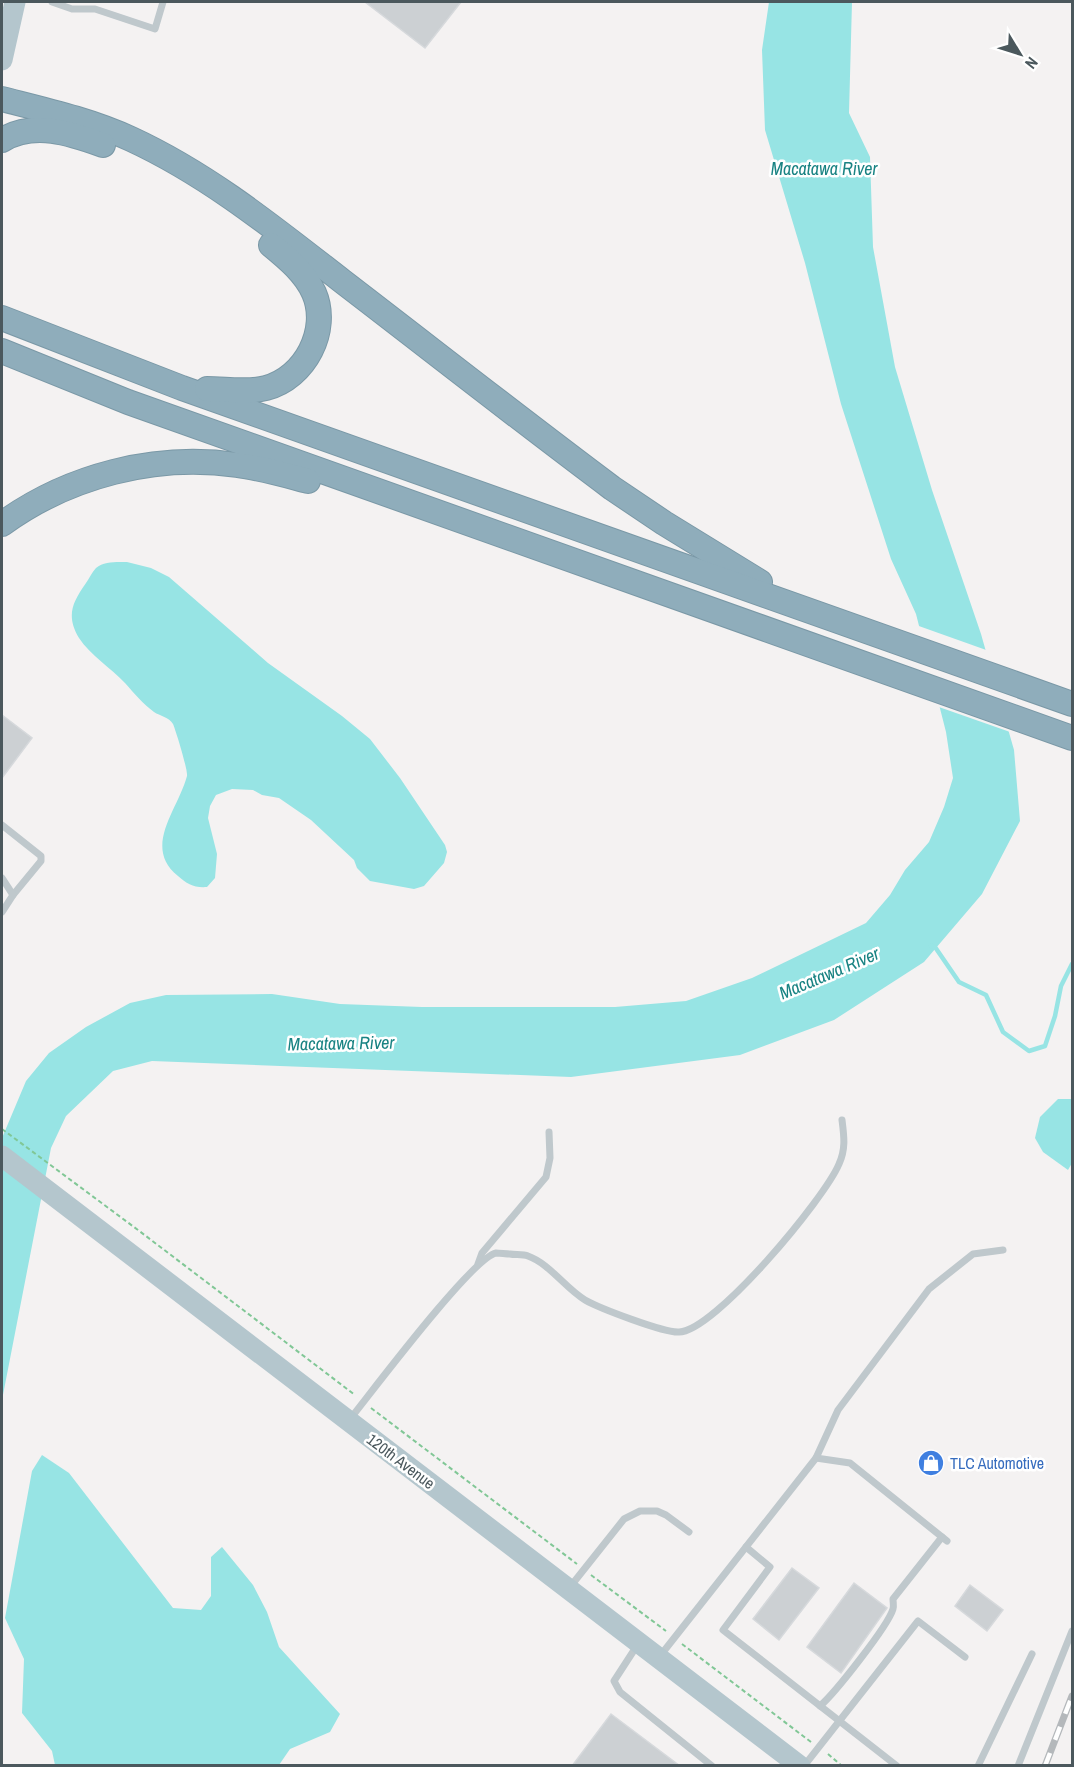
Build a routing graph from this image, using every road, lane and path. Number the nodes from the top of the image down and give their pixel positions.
1 (15, 2) edge
2 (56, 2) edge
3 (163, 2) edge
4 (96, 5) edge
5 (2, 60) edge
6 (2, 99) edge
7 (2, 140) edge
8 (2, 318) edge
9 (2, 351) edge
10 (182, 388) junction
11 (429, 509) junction
12 (2, 524) edge
13 (801, 607) junction
14 (1072, 704) edge
15 (1072, 738) edge
16 (2, 825) edge
17 (2, 878) edge
18 (13, 895) junction
19 (2, 912) edge
20 (842, 1120) dead end
21 (2, 1129) edge
22 (549, 1132) dead end
23 (2, 1156) edge
24 (1003, 1250) dead end
25 (475, 1269) junction
26 (364, 1402) junction
27 (349, 1421) junction
28 (816, 1458) junction
29 (689, 1532) dead end
30 (746, 1547) junction
31 (584, 1569) junction
32 (568, 1588) junction
33 (1072, 1631) edge
34 (674, 1638) junction
35 (639, 1643) junction
36 (1032, 1654) dead end
37 (658, 1658) junction
38 (965, 1658) dead end
39 (820, 1706) junction
40 (839, 1720) junction
41 (818, 1747) junction
42 (712, 1766) edge
43 (802, 1766) edge
44 (842, 1766) edge
45 (897, 1766) edge
46 (978, 1766) edge
47 (1018, 1766) edge

1 - 5 main road
2 - 4 lane
3 - 4 lane
6 - 13 highway
7 - 10 highway
8 - 10 highway
9 - 11 highway
10 - 13 highway
11 - 12 highway
11 - 15 highway
13 - 14 highway
16 - 18 lane
17 - 18 lane
18 - 19 lane
20 - 25 lane
21 - 26 path
22 - 25 lane
23 - 27 main road, 120th Avenue
24 - 28 lane
25 - 26 lane
26 - 27 lane
26 - 31 path
27 - 32 main road, 120th Avenue
28 - 30 lane
28 - 39 lane
29 - 31 lane
30 - 34 lane
30 - 39 lane
31 - 32 lane
31 - 34 path
32 - 35 main road, 120th Avenue
33 - 47 lane
34 - 37 lane
34 - 41 path
35 - 37 main road, 120th Avenue
35 - 42 lane
36 - 46 lane
37 - 43 main road, 120th Avenue
38 - 40 lane
39 - 40 lane
40 - 41 lane
40 - 45 lane
41 - 43 lane
41 - 44 path

